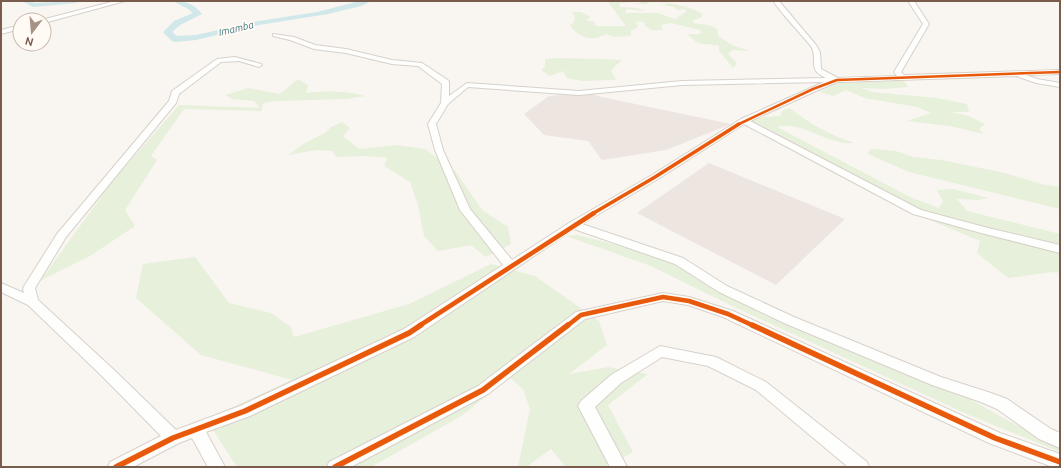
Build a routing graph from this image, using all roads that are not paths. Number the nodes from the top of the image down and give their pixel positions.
1 (120, 1) edge
2 (776, 1) edge
3 (911, 1) edge
4 (52, 19) edge
5 (12, 29) edge
6 (1, 32) edge
7 (275, 35) dead end
8 (259, 65) dead end
9 (1060, 72) edge
10 (1015, 74) junction
11 (902, 77) junction
12 (837, 80) junction
13 (446, 83) junction
14 (467, 85) junction
15 (1060, 85) edge
16 (445, 103) junction
17 (744, 121) junction
18 (573, 225) junction
19 (1060, 249) edge
20 (510, 266) junction
21 (1, 287) edge
22 (32, 302) junction
23 (196, 429) junction
24 (173, 438) junction
25 (1060, 441) edge
26 (1060, 462) edge
27 (116, 467) edge
28 (217, 467) edge
29 (335, 467) edge
30 (619, 467) edge
31 (861, 467) edge

1 - 4 street
2 - 12 street
3 - 11 street
5 - 6 street
7 - 13 street
8 - 22 street
9 - 10 street
10 - 11 street
10 - 15 street
11 - 12 street
12 - 14 street
12 - 17 street
13 - 14 street
13 - 16 street
14 - 16 street
16 - 20 street
17 - 18 street
17 - 19 street
18 - 20 street
18 - 25 street
20 - 23 street
21 - 22 street
22 - 24 street
23 - 24 street
23 - 28 street
24 - 27 street
26 - 29 street
30 - 31 street

